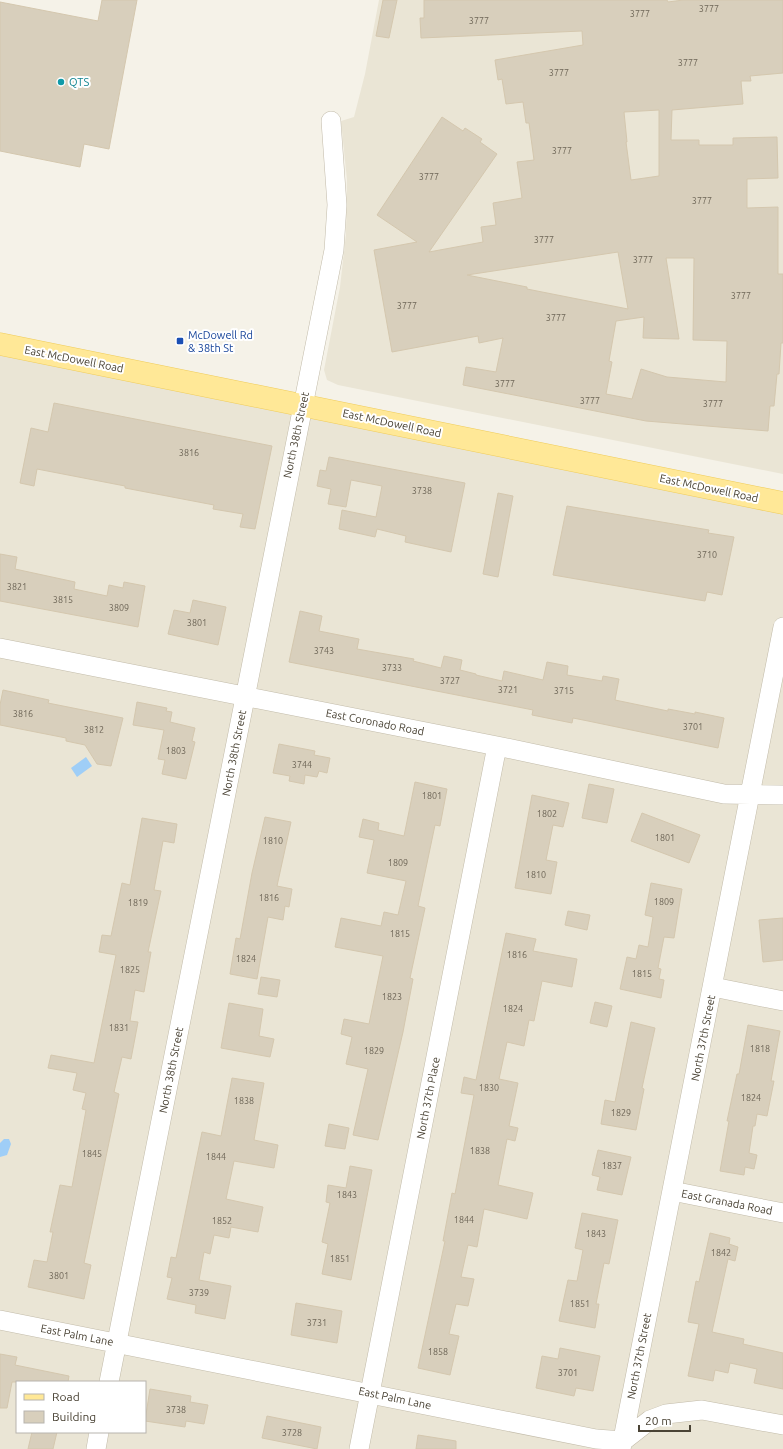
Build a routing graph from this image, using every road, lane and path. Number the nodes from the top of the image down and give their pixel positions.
1 (331, 121) dead end
2 (0, 344) edge
3 (302, 405) junction
4 (783, 503) edge
5 (783, 627) edge
6 (0, 648) edge
7 (245, 696) junction
8 (497, 746) junction
9 (750, 794) junction
10 (783, 795) edge
11 (713, 987) junction
12 (783, 1001) edge
13 (672, 1191) junction
14 (783, 1213) edge
15 (0, 1320) edge
16 (117, 1343) junction
17 (109, 1381) edge
18 (370, 1394) junction
19 (783, 1425) edge
20 (99, 1433) edge
21 (622, 1445) edge
22 (96, 1449) edge
23 (359, 1449) edge

1 - 3 street, North 38th Street
2 - 3 main road, East McDowell Road
3 - 4 main road, East McDowell Road
3 - 7 street, North 38th Street
5 - 9 street, North 37th Street
6 - 7 street, East Coronado Road
7 - 8 street, East Coronado Road
7 - 16 street, North 38th Street
8 - 9 street, East Coronado Road
8 - 18 street, North 37th Place
9 - 10 street, East Coronado Road
9 - 11 street, North 37th Street
11 - 12 street
11 - 13 street, North 37th Street
13 - 14 street, East Granada Road
13 - 21 street, North 37th Street
15 - 16 street, East Palm Lane
16 - 17 street, North 38th Street
16 - 18 street, East Palm Lane
18 - 21 street, East Palm Lane
18 - 23 street, North 37th Place
19 - 21 street
20 - 22 street

